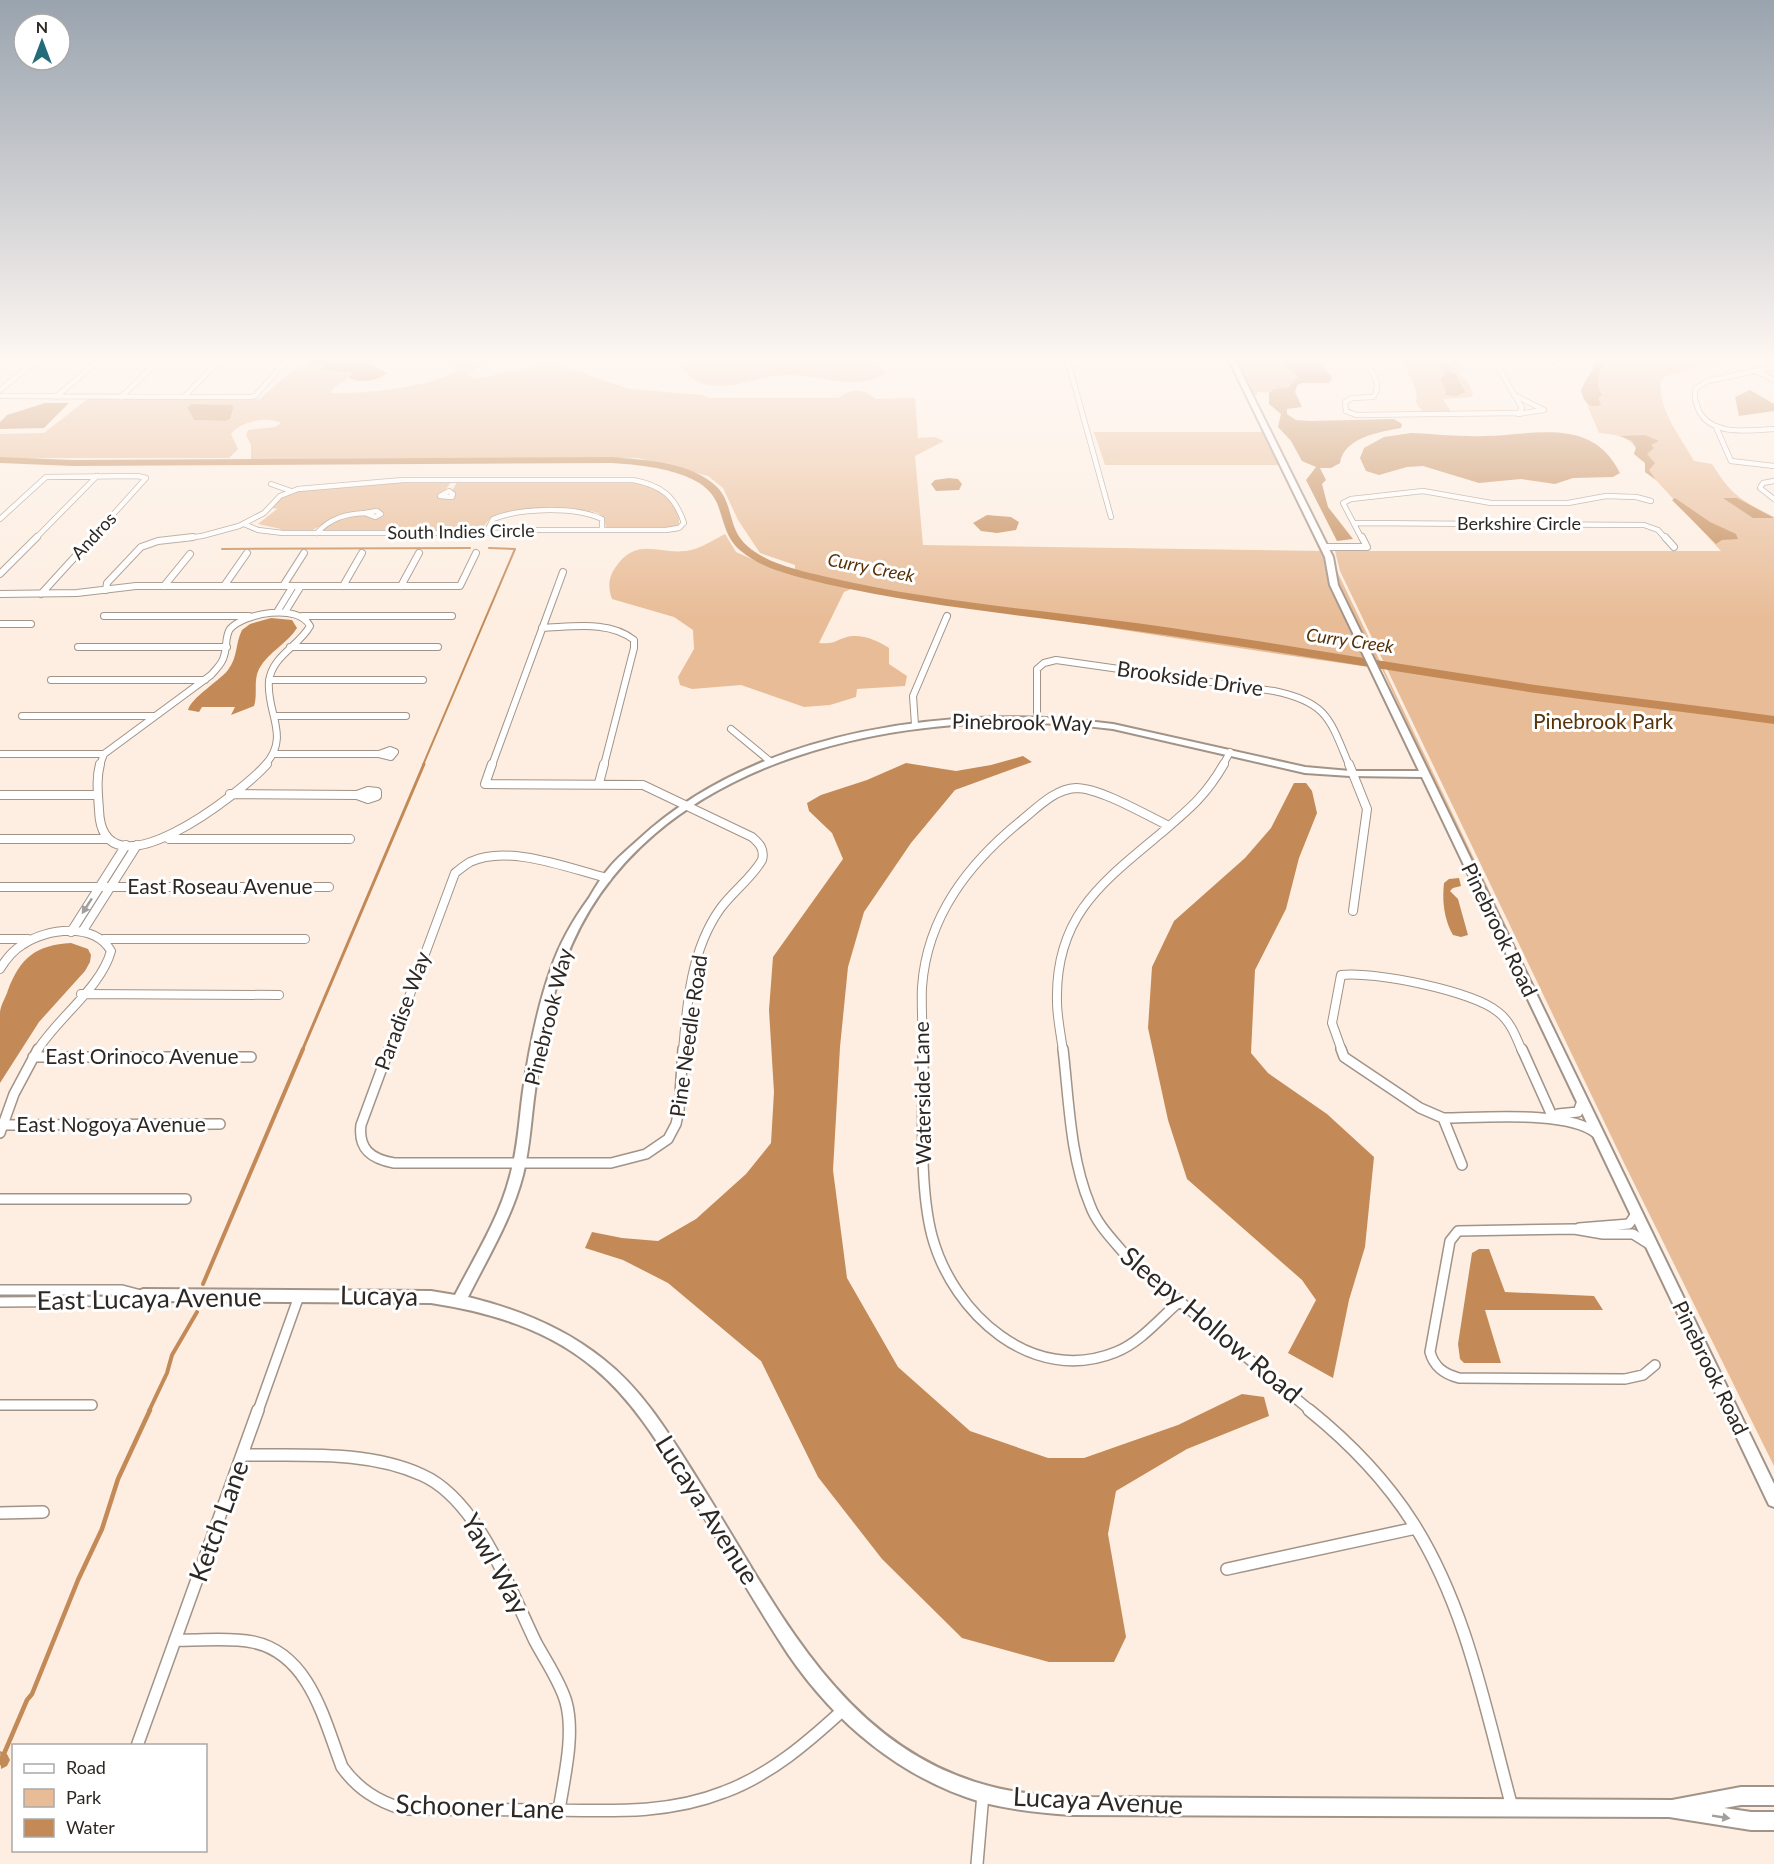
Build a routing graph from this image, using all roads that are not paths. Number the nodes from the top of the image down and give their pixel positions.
1 (1091, 445) edge
2 (1274, 445) edge
3 (1725, 445) edge
4 (1774, 466) edge
5 (97, 476) junction
6 (455, 480) junction
7 (1774, 481) edge
8 (271, 484) dead end
9 (291, 491) junction
10 (449, 491) dead end
11 (1774, 499) edge
12 (1652, 501) dead end
13 (365, 513) dead end
14 (1111, 517) dead end
15 (0, 519) edge
16 (1354, 523) junction
17 (244, 524) junction
18 (602, 530) junction
19 (317, 533) junction
20 (486, 533) junction
21 (1324, 547) junction
22 (1674, 547) dead end
23 (247, 553) dead end
24 (304, 553) dead end
25 (362, 553) dead end
26 (419, 553) dead end
27 (476, 553) dead end
28 (190, 554) dead end
29 (562, 572) dead end
30 (0, 574) edge
31 (164, 586) junction
32 (224, 586) junction
33 (283, 586) junction
34 (293, 586) junction
35 (301, 586) junction
36 (343, 586) junction
37 (401, 586) junction
38 (106, 590) junction
39 (0, 594) edge
40 (41, 594) junction
41 (281, 612) junction
42 (104, 616) dead end
43 (254, 616) junction
44 (302, 616) junction
45 (452, 616) dead end
46 (947, 616) dead end
47 (0, 624) edge
48 (31, 624) dead end
49 (542, 628) junction
50 (78, 647) dead end
51 (227, 647) junction
52 (290, 647) junction
53 (438, 647) dead end
54 (51, 680) dead end
55 (205, 680) junction
56 (269, 680) junction
57 (423, 680) dead end
58 (22, 716) dead end
59 (154, 716) junction
60 (274, 716) junction
61 (406, 716) dead end
62 (1036, 719) junction
63 (915, 725) junction
64 (731, 729) dead end
65 (1230, 752) junction
66 (0, 754) edge
67 (104, 754) junction
68 (275, 754) junction
69 (379, 754) dead end
70 (771, 762) junction
71 (1353, 773) junction
72 (1425, 774) junction
73 (599, 783) junction
74 (230, 794) junction
75 (0, 795) edge
76 (98, 795) junction
77 (357, 795) dead end
78 (688, 806) junction
79 (1169, 826) junction
80 (0, 839) edge
81 (106, 839) junction
82 (165, 839) junction
83 (350, 839) dead end
84 (126, 845) junction
85 (137, 845) junction
86 (607, 878) junction
87 (0, 887) edge
88 (100, 887) junction
89 (111, 887) junction
90 (328, 887) dead end
91 (1353, 911) dead end
92 (71, 932) junction
93 (82, 932) junction
94 (0, 939) edge
95 (33, 939) junction
96 (104, 939) junction
97 (305, 939) dead end
98 (0, 969) edge
99 (81, 994) junction
100 (279, 995) dead end
101 (33, 1057) junction
102 (251, 1057) dead end
103 (1582, 1101) junction
104 (1443, 1118) junction
105 (1553, 1118) junction
106 (220, 1124) dead end
107 (1, 1129) edge
108 (1599, 1136) junction
109 (519, 1162) junction
110 (1462, 1165) dead end
111 (0, 1199) edge
112 (186, 1199) dead end
113 (1636, 1214) junction
114 (1574, 1229) junction
115 (1653, 1248) junction
116 (0, 1290) edge
117 (40, 1290) junction
118 (143, 1295) junction
119 (299, 1296) junction
120 (459, 1301) junction
121 (1180, 1301) junction
122 (0, 1302) edge
123 (34, 1302) junction
124 (1654, 1365) dead end
125 (0, 1405) edge
126 (92, 1405) dead end
127 (243, 1455) junction
128 (1774, 1500) edge
129 (43, 1512) dead end
130 (0, 1513) edge
131 (1416, 1528) junction
132 (1227, 1569) dead end
133 (176, 1640) junction
134 (843, 1710) junction
135 (138, 1744) edge
136 (983, 1793) junction
137 (1774, 1796) edge
138 (1512, 1807) junction
139 (1669, 1808) junction
140 (559, 1810) junction
141 (1774, 1821) edge
142 (977, 1864) edge

1 - 14 street
2 - 21 street, Pinebrook Road
3 - 4 street
5 - 15 street
5 - 30 street
5 - 40 street, Andros
6 - 9 street
6 - 10 street
6 - 18 street, South Indies Circle
7 - 11 street
8 - 9 street
9 - 17 street
12 - 16 street
13 - 19 street
16 - 21 street
16 - 22 street, Berkshire Circle
17 - 19 street, South Indies Circle
17 - 38 street
18 - 20 street, South Indies Circle
18 - 20 street
19 - 20 street, South Indies Circle
21 - 72 street, Pinebrook Road
23 - 32 street
24 - 33 street
25 - 36 street
26 - 37 street
27 - 37 street
28 - 31 street
29 - 49 street, Pine Needle Road
31 - 32 street
31 - 38 street
32 - 33 street
33 - 34 street
34 - 35 street
34 - 41 street
35 - 36 street
35 - 41 street
36 - 37 street
38 - 40 street
39 - 40 street
41 - 43 street
41 - 44 street
42 - 43 street
43 - 51 street
44 - 45 street
44 - 52 street
46 - 63 street
47 - 48 street
49 - 73 street
49 - 73 street, Pine Needle Road
50 - 51 street
51 - 55 street
52 - 53 street
52 - 56 street
54 - 55 street
55 - 59 street
56 - 57 street
56 - 60 street
58 - 59 street
59 - 67 street
60 - 61 street
60 - 68 street
62 - 63 street, Pinebrook Way
62 - 65 street, Pinebrook Way
62 - 71 street, Brookside Drive
63 - 70 street, Pinebrook Way
64 - 70 street
65 - 71 street, Pinebrook Way
65 - 79 street, Sleepy Hollow Road
66 - 67 street
67 - 76 street
68 - 69 street
68 - 74 street
70 - 78 street, Pinebrook Way
71 - 72 street, Pinebrook Way
71 - 91 street
72 - 103 street, Pinebrook Road
73 - 78 street, Pine Needle Road
74 - 77 street
74 - 82 street
75 - 76 street
76 - 81 street
78 - 86 street, Pinebrook Way
78 - 109 street, Pine Needle Road
79 - 121 street, Sleepy Hollow Road
79 - 121 street, Waterside Lane
80 - 81 street
81 - 84 street
82 - 83 street
82 - 85 street
84 - 85 street
84 - 88 street
85 - 89 street
86 - 109 street, Pinebrook Way
86 - 109 street, Paradise Way
87 - 88 street, East Roseau Avenue
88 - 89 street, East Roseau Avenue
88 -> 92 street
89 - 90 street, East Roseau Avenue
89 - 93 street
92 - 93 street
92 - 95 street
93 - 96 street
94 - 95 street
95 - 98 street
96 - 97 street
96 - 99 street
99 - 100 street
99 - 101 street
101 - 102 street, East Orinoco Avenue
101 - 107 street
103 - 105 street
103 - 108 street, Pinebrook Road
104 - 105 street
104 - 105 street
104 - 110 street
105 - 108 street
106 - 107 street, East Nogoya Avenue
108 - 113 street, Pinebrook Road
109 - 120 street, Pinebrook Way
111 - 112 street
113 - 114 street
113 - 115 street, Pinebrook Road
114 - 115 street
114 - 124 street
115 - 128 street, Pinebrook Road
116 - 117 street
117 - 118 street
117 - 123 street
118 - 119 street, East Lucaya Avenue
118 - 123 street, East Lucaya Avenue
119 - 120 street, Lucaya
119 - 127 street, Ketch Lane
120 - 134 street, Lucaya Avenue
121 - 131 street, Sleepy Hollow Road
122 - 123 street, East Lucaya Avenue
125 - 126 street
127 - 133 street, Ketch Lane
127 - 140 street, Yawl Way
129 - 130 street
131 - 132 street
131 - 138 street, Sleepy Hollow Road
133 - 135 street, Ketch Lane
133 - 140 street, Schooner Lane
134 - 136 street, Lucaya Avenue
134 - 140 street, Schooner Lane
136 - 138 street, Lucaya Avenue
136 - 142 street
137 - 139 street, Lucaya Avenue
138 - 139 street, Lucaya Avenue
139 -> 141 street, Lucaya Avenue

